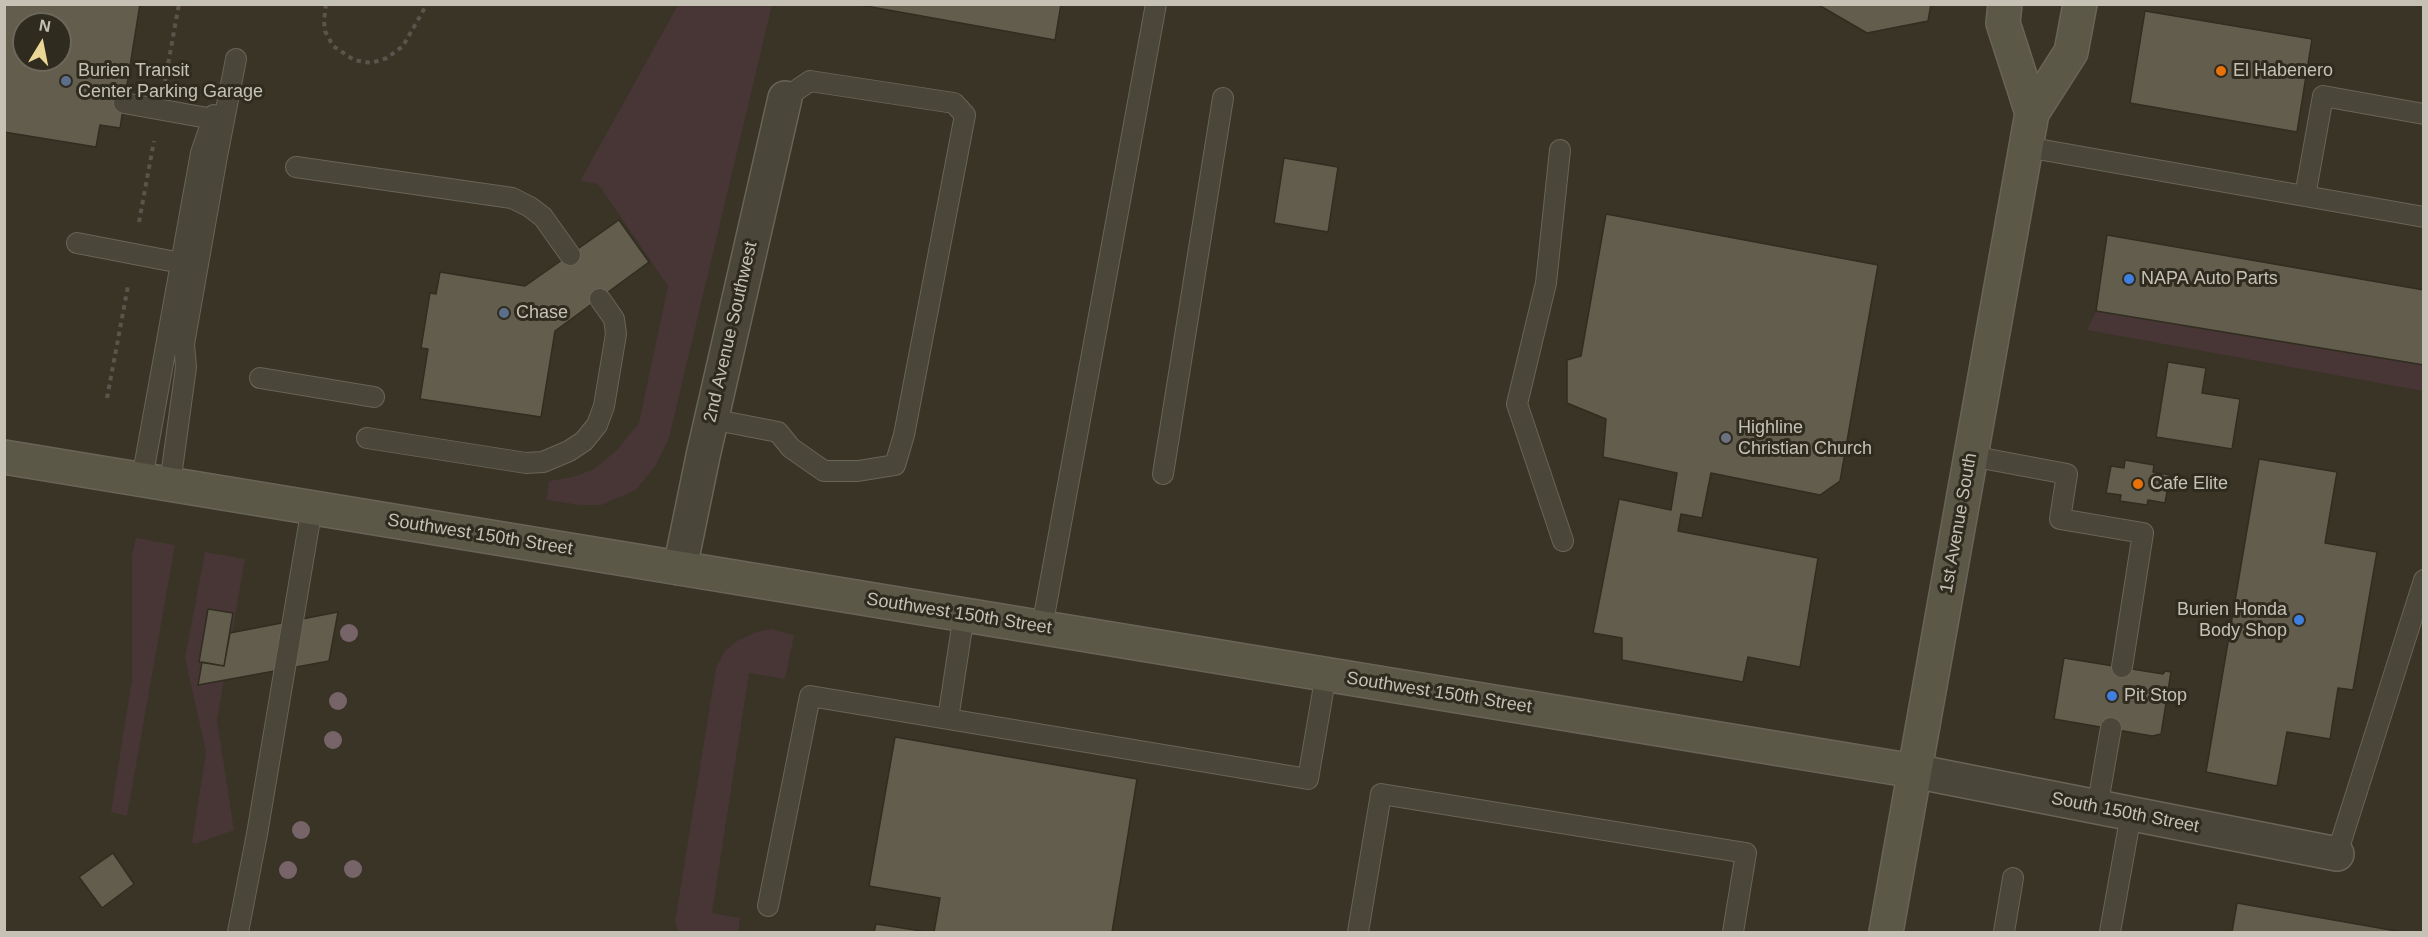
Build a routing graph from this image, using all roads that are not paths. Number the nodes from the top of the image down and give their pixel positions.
1 (1156, 4) edge
2 (2005, 4) edge
3 (2080, 4) edge
4 (236, 59) dead end
5 (785, 98) joint
6 (1223, 98) dead end
7 (124, 103) dead end
8 (2032, 113) junction
9 (2424, 114) edge
10 (2026, 147) junction
11 (1560, 150) dead end
12 (296, 167) dead end
13 (2305, 196) junction
14 (2424, 217) edge
15 (77, 243) dead end
16 (570, 255) dead end
17 (181, 263) junction
18 (600, 298) dead end
19 (260, 378) dead end
20 (374, 397) dead end
21 (711, 419) junction
22 (368, 438) dead end
23 (1971, 456) junction
24 (4, 457) edge
25 (1163, 474) dead end
26 (156, 482) junction
27 (312, 507) junction
28 (1563, 541) dead end
29 (680, 568) junction
30 (2424, 580) edge
31 (963, 614) junction
32 (1042, 627) junction
33 (2122, 667) dead end
34 (1326, 674) junction
35 (948, 719) junction
36 (2111, 728) dead end
37 (1914, 771) junction
38 (2097, 808) junction
39 (2131, 814) junction
40 (2337, 854) joint
41 (2013, 878) dead end
42 (768, 906) dead end
43 (238, 933) edge
44 (1358, 933) edge
45 (1733, 933) edge
46 (1886, 933) edge
47 (2004, 933) edge
48 (2110, 933) edge

1 - 32 lane
2 - 8 street, 1st Avenue South
3 - 8 street, 1st Avenue South
4 - 26 lane
5 - 21 street, 2nd Avenue Southwest
5 - 21 lane
6 - 25 lane
7 - 17 lane
8 - 10 street, 1st Avenue South
9 - 13 lane
10 - 13 lane
10 - 23 street, 1st Avenue South
11 - 28 lane
12 - 16 lane
13 - 14 lane
15 - 17 lane
17 - 26 lane
18 - 22 lane
19 - 20 lane
21 - 29 street, 2nd Avenue Southwest
23 - 33 lane
23 - 37 street, 1st Avenue South
24 - 26 street, Southwest 150th Street
26 - 27 street, Southwest 150th Street
27 - 29 street, Southwest 150th Street
27 - 43 lane
29 - 31 street, Southwest 150th Street
30 - 40 lane
31 - 32 street, Southwest 150th Street
31 - 35 lane
32 - 34 street, Southwest 150th Street
34 - 35 lane
34 - 37 street, Southwest 150th Street
35 - 42 lane
36 - 38 lane
37 - 38 street, South 150th Street
37 - 46 street, 1st Avenue South
38 - 39 street, South 150th Street
39 - 40 street, South 150th Street
39 - 48 lane
41 - 47 lane
44 - 45 lane

